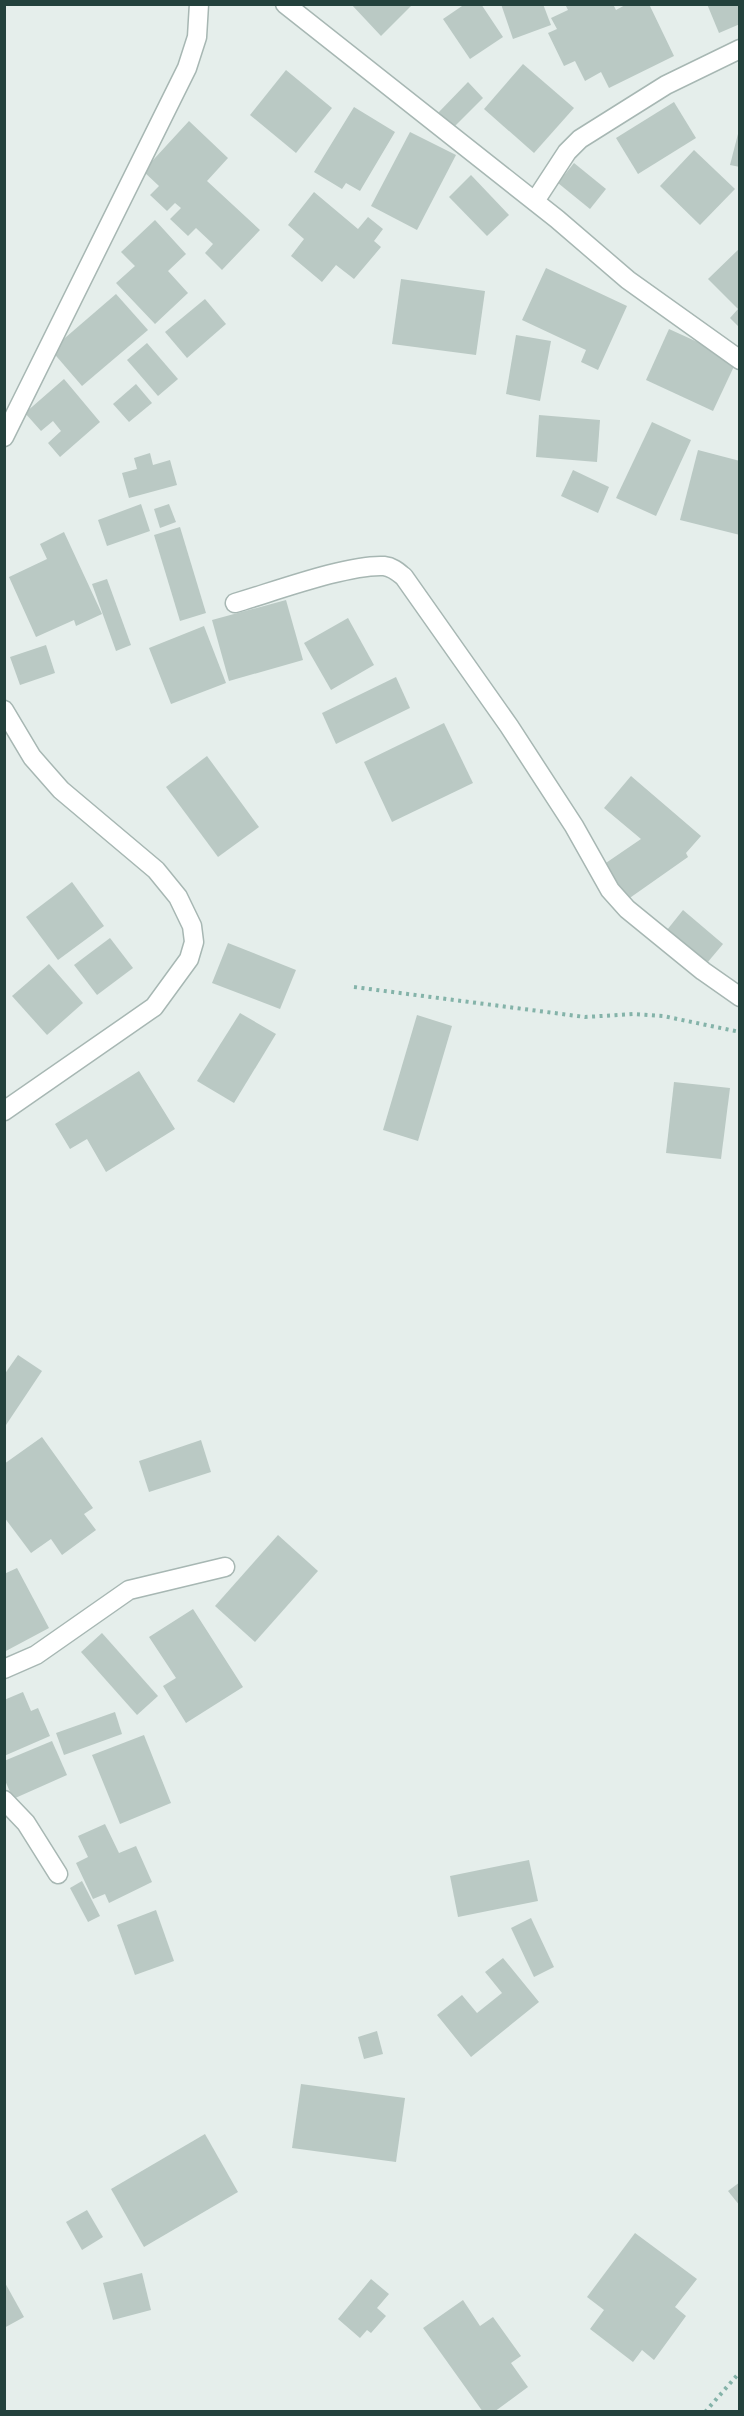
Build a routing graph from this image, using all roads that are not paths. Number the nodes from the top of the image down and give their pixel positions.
1 (199, 4) edge
2 (285, 4) edge
3 (740, 49) edge
4 (535, 201) junction
5 (740, 360) edge
6 (4, 437) edge
7 (235, 603) dead end
8 (4, 710) edge
9 (740, 996) edge
10 (4, 1111) edge
11 (225, 1567) dead end
12 (4, 1669) edge
13 (4, 1800) edge
14 (58, 1874) dead end

1 - 6 street
2 - 4 street
3 - 4 street
4 - 5 street
7 - 9 street
8 - 10 street
11 - 12 street
13 - 14 street

